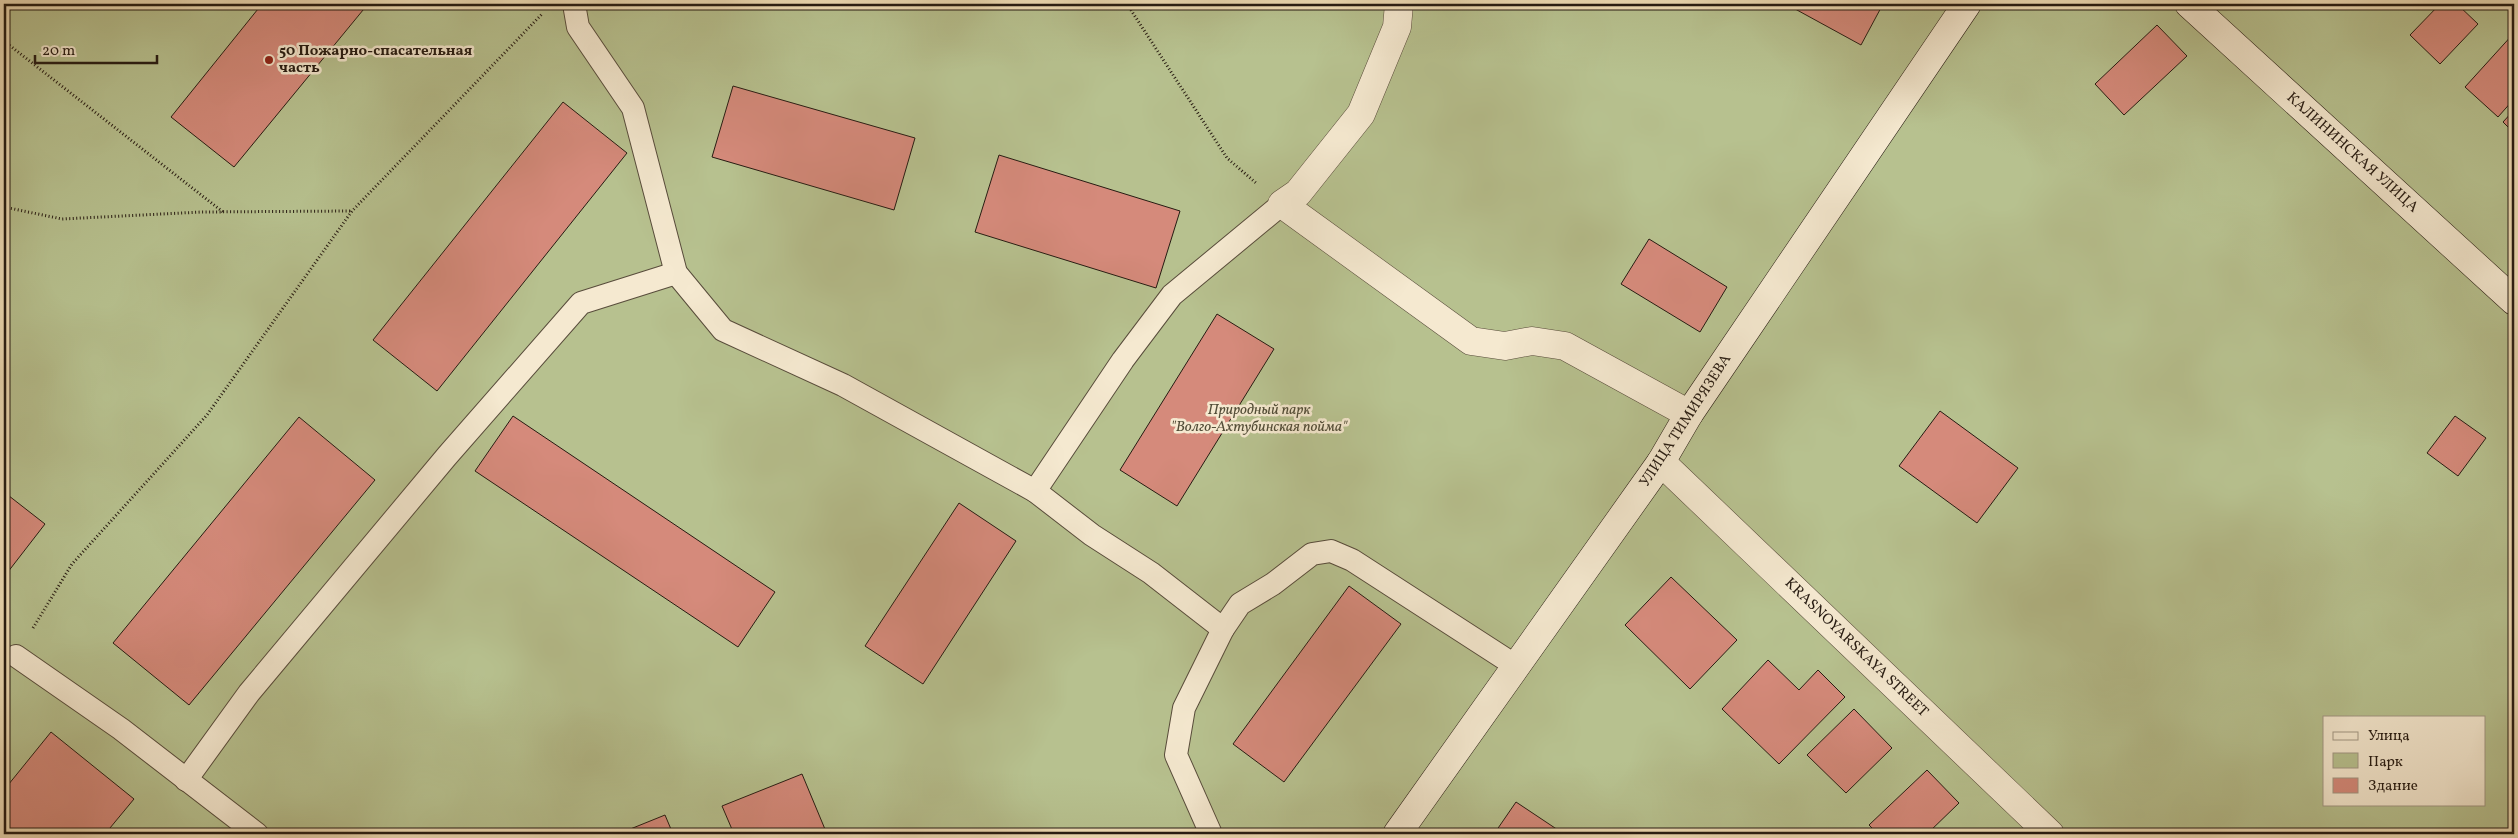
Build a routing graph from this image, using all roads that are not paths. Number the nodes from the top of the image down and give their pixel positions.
1 (574, 4) edge
2 (1399, 4) edge
3 (1967, 4) edge
4 (2189, 4) edge
5 (1282, 204) junction
6 (676, 273) junction
7 (2514, 301) edge
8 (1690, 414) junction
9 (1660, 462) junction
10 (1035, 491) junction
11 (1222, 629) junction
12 (16, 656) road end
13 (1516, 666) junction
14 (186, 780) junction
15 (257, 834) edge
16 (1211, 834) edge
17 (1397, 834) edge
18 (2050, 834) edge

1 - 6 lane
2 - 5 street
3 - 8 street, УЛИЦА ТИМИРЯЗЕВА
4 - 7 street, КАЛИНИНСКАЯ УЛИЦА
5 - 8 street
5 - 10 lane
6 - 10 lane
6 - 14 lane
8 - 9 street, УЛИЦА ТИМИРЯЗЕВА
9 - 13 street, УЛИЦА ТИМИРЯЗЕВА
9 - 18 street, KRASNOYARSKAYA STREET
10 - 11 lane
11 - 13 lane
11 - 16 lane
12 - 14 lane
13 - 17 street, УЛИЦА ТИМИРЯЗЕВА
14 - 15 lane

